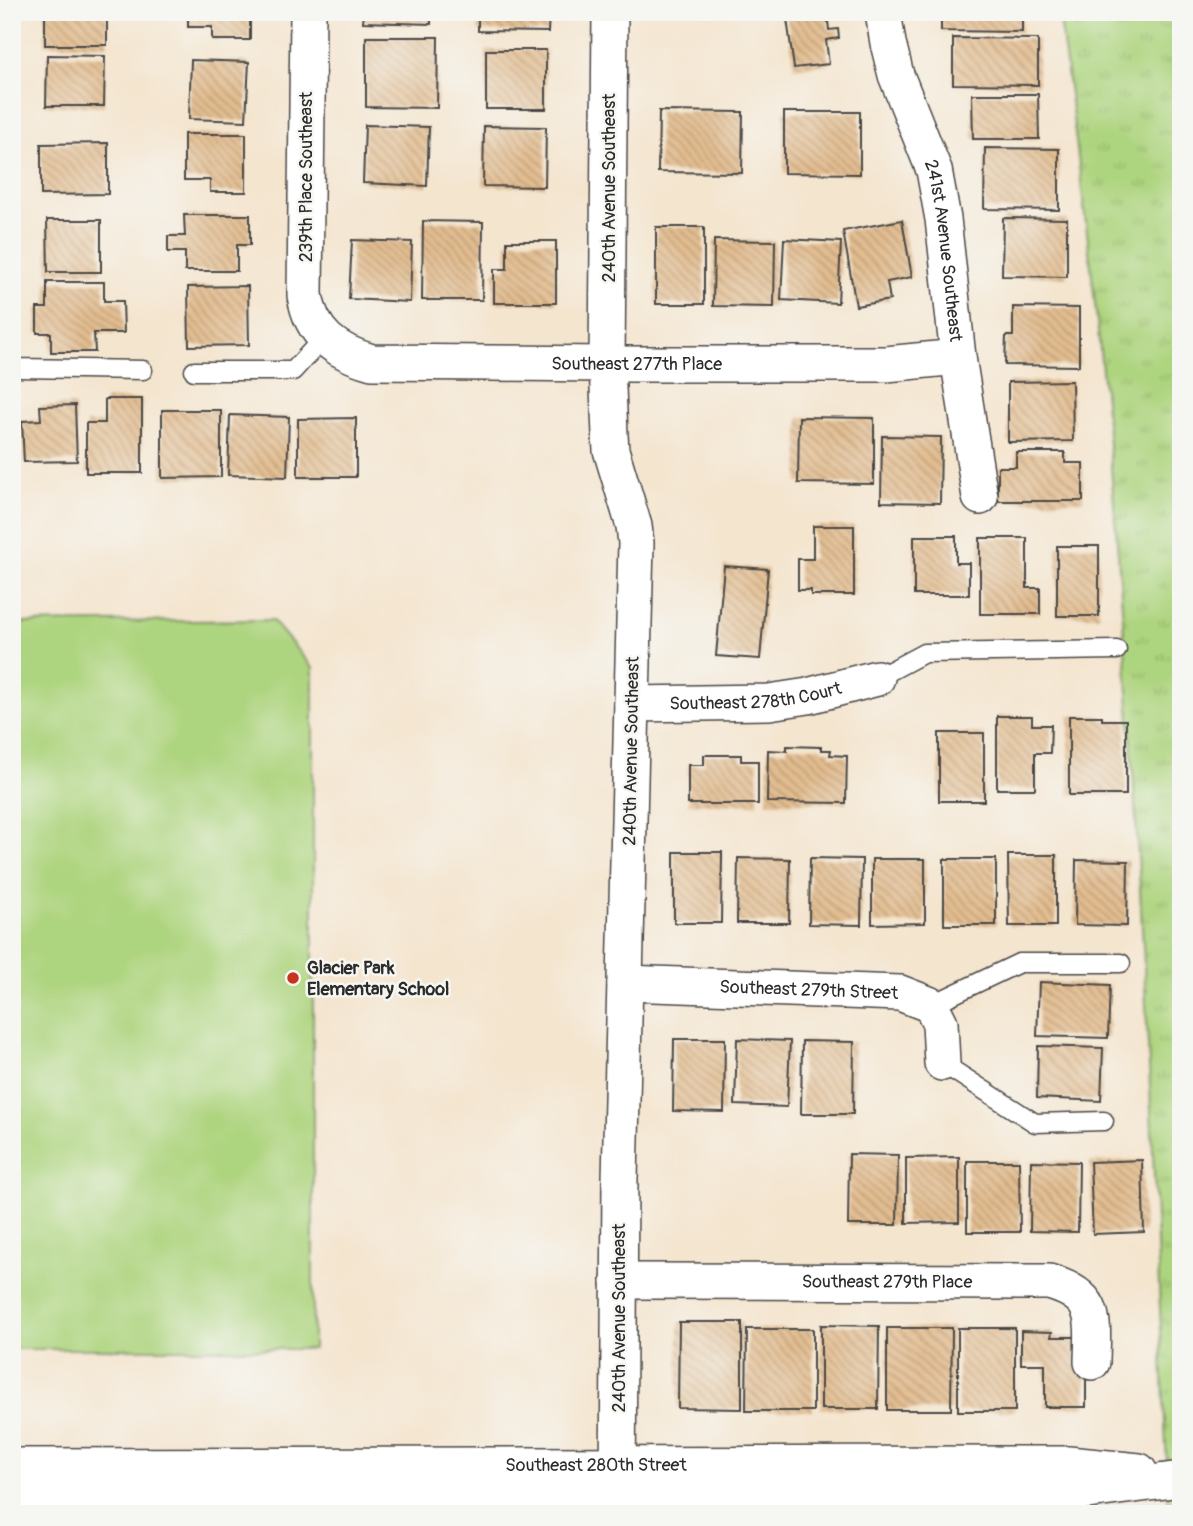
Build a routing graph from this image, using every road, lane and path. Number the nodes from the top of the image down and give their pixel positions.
1 (307, 12) edge
2 (610, 12) edge
3 (883, 12) edge
4 (324, 337) junction
5 (958, 357) junction
6 (12, 364) edge
7 (607, 364) junction
8 (143, 370) dead end
9 (194, 371) dead end
10 (980, 498) dead end
11 (1117, 650) dead end
12 (877, 678) joint
13 (632, 704) junction
14 (1121, 963) dead end
15 (625, 983) junction
16 (931, 1005) junction
17 (942, 1063) joint
18 (1104, 1121) dead end
19 (619, 1282) junction
20 (1092, 1362) dead end
21 (12, 1466) edge
22 (1181, 1477) edge
23 (618, 1480) junction
24 (844, 1490) edge
25 (12, 1496) edge

1 - 4 street, 239th Place Southeast
2 - 7 street, 240th Avenue Southeast
3 - 5 street, 241st Avenue Southeast
4 - 7 street, Southeast 277th Place
4 - 9 lane
5 - 7 street, Southeast 277th Place
5 - 10 street, 241st Avenue Southeast
6 - 8 lane
7 - 13 street, 240th Avenue Southeast
11 - 12 lane
12 - 13 street, Southeast 278th Court
13 - 15 street, 240th Avenue Southeast
14 - 16 lane
15 - 16 street, Southeast 279th Street
15 - 19 street, 240th Avenue Southeast
16 - 17 street
17 - 18 lane
19 - 20 street, Southeast 279th Place
19 - 23 street, 240th Avenue Southeast
21 - 23 street, Southeast 280th Street
22 - 24 street, Southeast 280th Street
23 - 24 street, Southeast 280th Street
23 - 25 street, Southeast 280th Street

